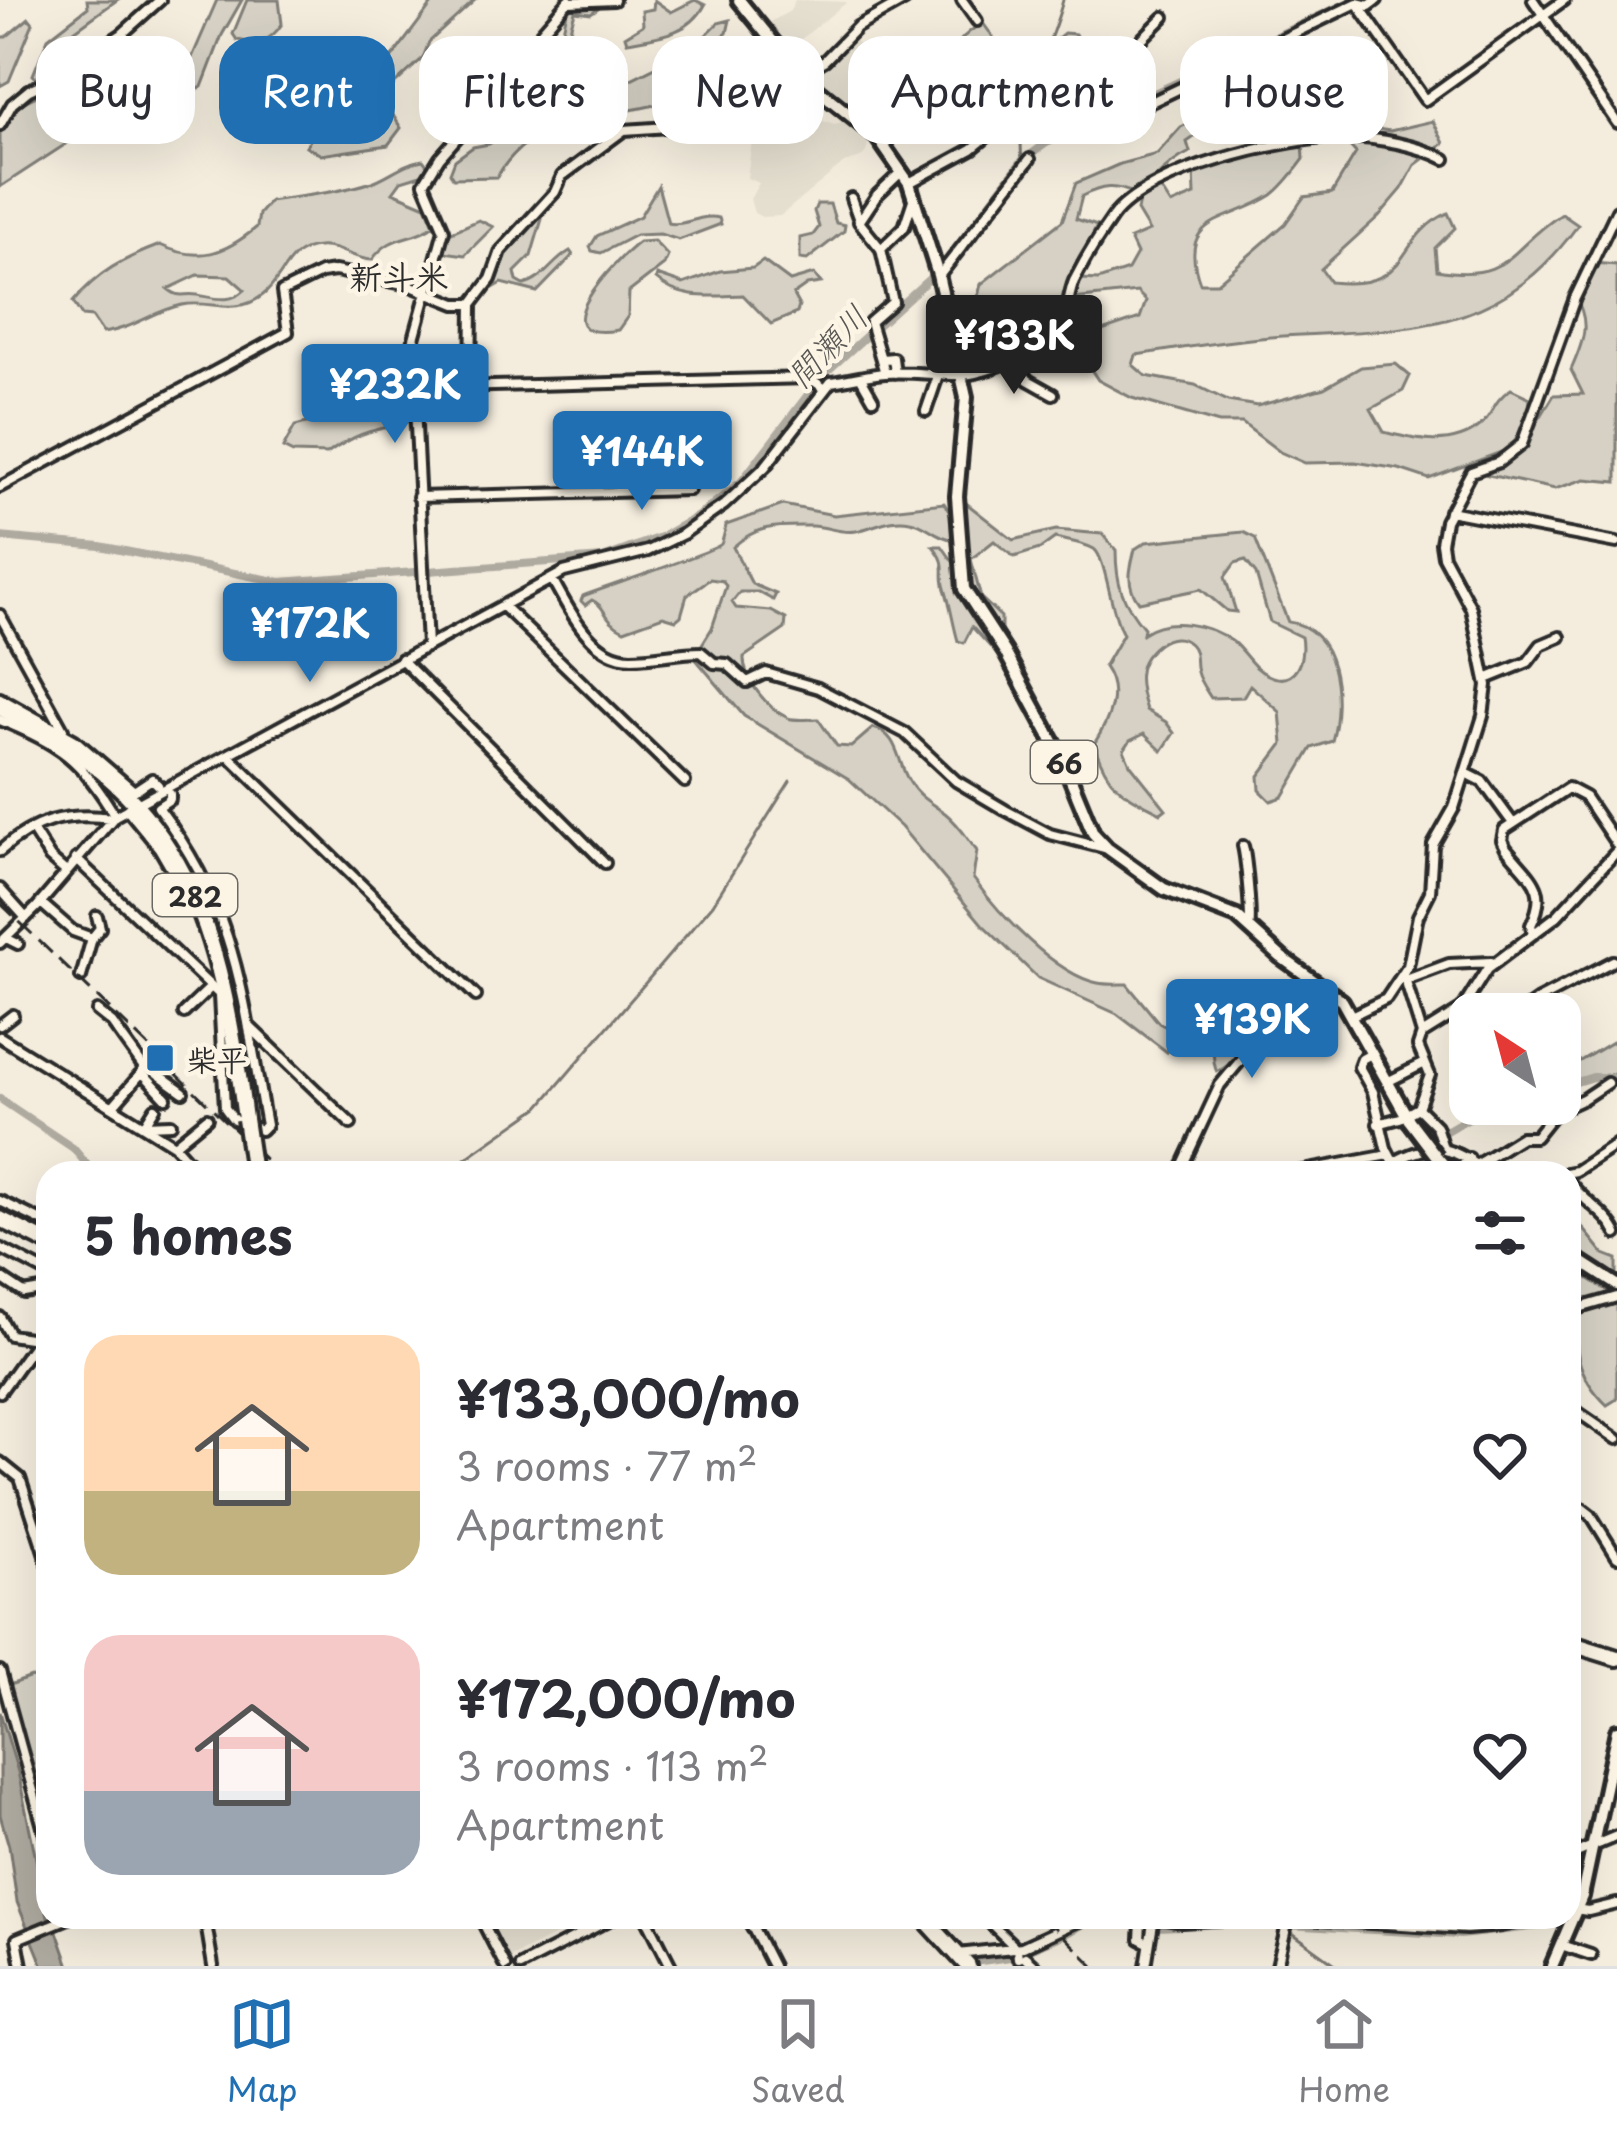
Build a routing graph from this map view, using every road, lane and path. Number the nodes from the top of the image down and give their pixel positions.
1 (160, 0) edge
2 (614, 0) edge
3 (739, 0) edge
4 (905, 0) edge
5 (962, 0) edge
6 (1377, 0) edge
7 (1533, 0) edge
8 (1564, 0) edge
9 (568, 1) edge
10 (1357, 3) junction
11 (892, 4) edge
12 (1544, 14) junction
13 (1164, 17) dead end
14 (977, 21) dead end
15 (768, 36) edge
16 (1145, 36) edge
17 (824, 61) edge
18 (824, 93) edge
19 (1156, 99) edge
20 (1617, 123) edge
21 (0, 124) edge
22 (652, 129) edge
23 (978, 144) edge
24 (1030, 159) dead end
25 (1445, 159) dead end
26 (906, 177) junction
27 (914, 196) junction
28 (851, 198) dead end
29 (1617, 210) edge
30 (923, 220) junction
31 (859, 222) junction
32 (904, 227) junction
33 (881, 249) junction
34 (938, 276) junction
35 (430, 290) junction
36 (472, 304) junction
37 (1013, 359) junction
38 (890, 373) junction
39 (939, 373) junction
40 (962, 375) junction
41 (861, 378) junction
42 (826, 386) junction
43 (471, 387) junction
44 (414, 388) junction
45 (1053, 394) dead end
46 (873, 399) dead end
47 (926, 411) dead end
48 (0, 487) edge
49 (689, 490) dead end
50 (418, 497) junction
51 (1449, 512) junction
52 (1617, 543) edge
53 (552, 579) junction
54 (503, 606) junction
55 (0, 615) edge
56 (1560, 637) dead end
57 (427, 646) junction
58 (400, 659) junction
59 (1486, 679) junction
60 (0, 698) edge
61 (0, 708) edge
62 (0, 720) edge
63 (65, 733) junction
64 (228, 755) junction
65 (1466, 772) junction
66 (685, 782) dead end
67 (158, 784) dead end
68 (170, 794) dead end
69 (131, 807) junction
70 (113, 817) junction
71 (1512, 822) junction
72 (33, 831) junction
73 (1243, 846) dead end
74 (1107, 848) junction
75 (1617, 848) edge
76 (0, 851) edge
77 (76, 859) junction
78 (605, 863) dead end
79 (66, 872) junction
80 (0, 889) edge
81 (41, 903) junction
82 (97, 916) dead end
83 (26, 918) junction
84 (1249, 928) junction
85 (1533, 934) junction
86 (92, 938) junction
87 (3, 940) edge
88 (18, 944) dead end
89 (1613, 961) dead end
90 (1494, 962) junction
91 (81, 977) dead end
92 (1405, 978) junction
93 (1320, 985) junction
94 (210, 988) junction
95 (1477, 993) edge
96 (1551, 993) edge
97 (476, 996) dead end
98 (231, 1004) junction
99 (97, 1011) dead end
100 (184, 1012) dead end
101 (13, 1015) dead end
102 (1353, 1015) junction
103 (1449, 1021) edge
104 (0, 1025) edge
105 (248, 1025) junction
106 (1422, 1034) junction
107 (0, 1037) edge
108 (1371, 1054) junction
109 (1424, 1064) junction
110 (143, 1071) junction
111 (1387, 1082) junction
112 (1607, 1083) dead end
113 (182, 1092) dead end
114 (166, 1098) dead end
115 (113, 1106) junction
116 (155, 1108) dead end
117 (1409, 1115) junction
118 (207, 1118) dead end
119 (171, 1124) dead end
120 (351, 1124) dead end
121 (1378, 1124) junction
122 (144, 1126) junction
123 (1440, 1144) junction
124 (1617, 1144) edge
125 (174, 1145) junction
126 (1391, 1159) junction
127 (188, 1161) edge
128 (251, 1161) edge
129 (1184, 1161) edge
130 (1377, 1161) edge
131 (1448, 1161) edge
132 (1471, 1161) edge
133 (1475, 1161) edge
134 (1581, 1168) edge
135 (1581, 1195) edge
136 (0, 1201) edge
137 (36, 1218) edge
138 (0, 1223) edge
139 (1617, 1234) edge
140 (36, 1241) edge
141 (0, 1248) edge
142 (1581, 1262) edge
143 (36, 1266) edge
144 (1, 1280) edge
145 (1617, 1286) edge
146 (36, 1292) edge
147 (1617, 1297) edge
148 (1581, 1308) edge
149 (0, 1317) edge
150 (36, 1339) joint
151 (0, 1392) edge
152 (1581, 1414) edge
153 (1616, 1437) edge
154 (0, 1462) edge
155 (1581, 1507) edge
156 (36, 1527) edge
157 (1617, 1557) edge
158 (1581, 1643) edge
159 (1617, 1654) edge
160 (0, 1671) edge
161 (1617, 1731) edge
162 (36, 1802) edge
163 (1617, 1836) edge
164 (1593, 1846) junction
165 (1581, 1851) edge
166 (1581, 1885) edge
167 (1617, 1904) edge
168 (1581, 1910) edge
169 (41, 1929) edge
170 (207, 1929) edge
171 (486, 1929) edge
172 (592, 1929) edge
173 (652, 1929) edge
174 (753, 1929) edge
175 (934, 1929) edge
176 (996, 1929) edge
177 (1064, 1929) edge
178 (1141, 1929) edge
179 (1150, 1929) edge
180 (1287, 1929) edge
181 (1567, 1929) edge
182 (1148, 1943) junction
183 (1561, 1945) junction
184 (1019, 1953) junction
185 (1591, 1955) dead end
186 (962, 1959) edge
187 (22, 1966) edge
188 (212, 1966) edge
189 (505, 1966) edge
190 (520, 1966) edge
191 (671, 1966) edge
192 (772, 1966) edge
193 (1035, 1966) edge
194 (1146, 1966) edge
195 (1277, 1966) edge
196 (1552, 1966) edge

1 - 21 street
2 - 9 street
3 - 15 main road, 66
4 - 11 street
5 - 14 street
6 - 10 street
7 - 12 street
8 - 12 street
9 - 35 street
10 - 12 street
10 - 19 street
11 - 17 street
12 - 20 street
13 - 16 street
18 - 26 main road, 66
22 - 36 street
23 - 26 street
24 - 34 street
25 - 37 street
26 - 27 main road, 66
26 - 31 street
27 - 30 main road, 66
27 - 32 street
28 - 31 street
29 - 51 street
30 - 32 street
30 - 34 main road, 66
31 - 33 street
32 - 33 street
33 - 38 street
34 - 40 main road, 66
35 - 36 street
35 - 44 street
35 - 48 street
36 - 43 street
37 - 40 street
37 - 45 street
38 - 39 street
38 - 41 street
39 - 40 street
39 - 47 street
40 - 74 main road, 66
41 - 42 street
41 - 46 street
42 - 43 street
42 - 53 street
43 - 44 street
44 - 50 street
49 - 50 street
50 - 57 street
51 - 52 street
51 - 59 street
53 - 54 street
53 - 74 street
54 - 57 street
54 - 66 street
55 - 63 street
56 - 59 street
57 - 58 street
58 - 64 street
58 - 78 street
59 - 65 street
60 - 63 street
61 - 69 highway, 282
62 - 70 street
63 - 67 street
64 - 69 street
64 - 97 street
65 - 71 street
65 - 92 street
68 - 98 street
69 - 70 street
69 - 98 highway, 282
70 - 72 street
70 - 77 street
71 - 75 street
71 - 85 street
72 - 76 street
72 - 79 street
73 - 84 street
74 - 84 main road, 66
75 - 85 street
77 - 79 street
77 - 94 street
79 - 81 street
80 - 83 street
81 - 83 street
81 - 86 street
82 - 86 street
83 - 87 street
84 - 93 main road, 66
85 - 90 street
86 - 91 street
87 - 88 street
89 - 96 street
90 - 92 street
90 - 95 street
92 - 102 street
92 - 106 street
93 - 102 main road, 66
93 - 129 street
94 - 98 street
94 - 100 street
98 - 105 street
98 - 105 street
98 - 128 highway, 282, bridge
99 - 110 street
101 - 104 street
102 - 108 main road, 66
103 - 106 street
105 - 120 street
106 - 109 street
107 - 115 street
108 - 111 main road, 66
108 - 121 street
109 - 111 street
109 - 117 street
110 - 113 street
110 - 114 street
110 - 115 street
111 - 117 main road, 66
112 - 133 street
115 - 122 street
116 - 122 street
117 - 121 street
117 - 123 main road, 66, bridge
117 - 123 street
118 - 125 street
119 - 122 street
121 - 126 street
122 - 125 street
123 - 126 street
123 - 131 main road, 66
123 - 132 street
124 - 134 street
125 - 127 street
126 - 130 street
135 - 139 street
136 - 137 street
138 - 140 highway
141 - 143 street
142 - 145 main road
144 - 146 street
147 - 148 street
149 - 150 street
150 - 151 street
152 - 153 street
154 - 156 street
155 - 157 street
158 - 159 highway
160 - 162 street
161 - 164 main road
163 - 164 street
164 - 165 street
164 - 166 main road
167 - 168 street
169 - 187 street
170 - 188 street
171 - 189 street
172 - 190 street
173 - 191 street
174 - 192 street
175 - 186 highway
176 - 184 street
177 - 184 street
178 - 182 street
179 - 182 street
180 - 195 street
181 - 183 main road
182 - 194 street
183 - 185 street
183 - 196 main road
184 - 186 street
184 - 193 street

